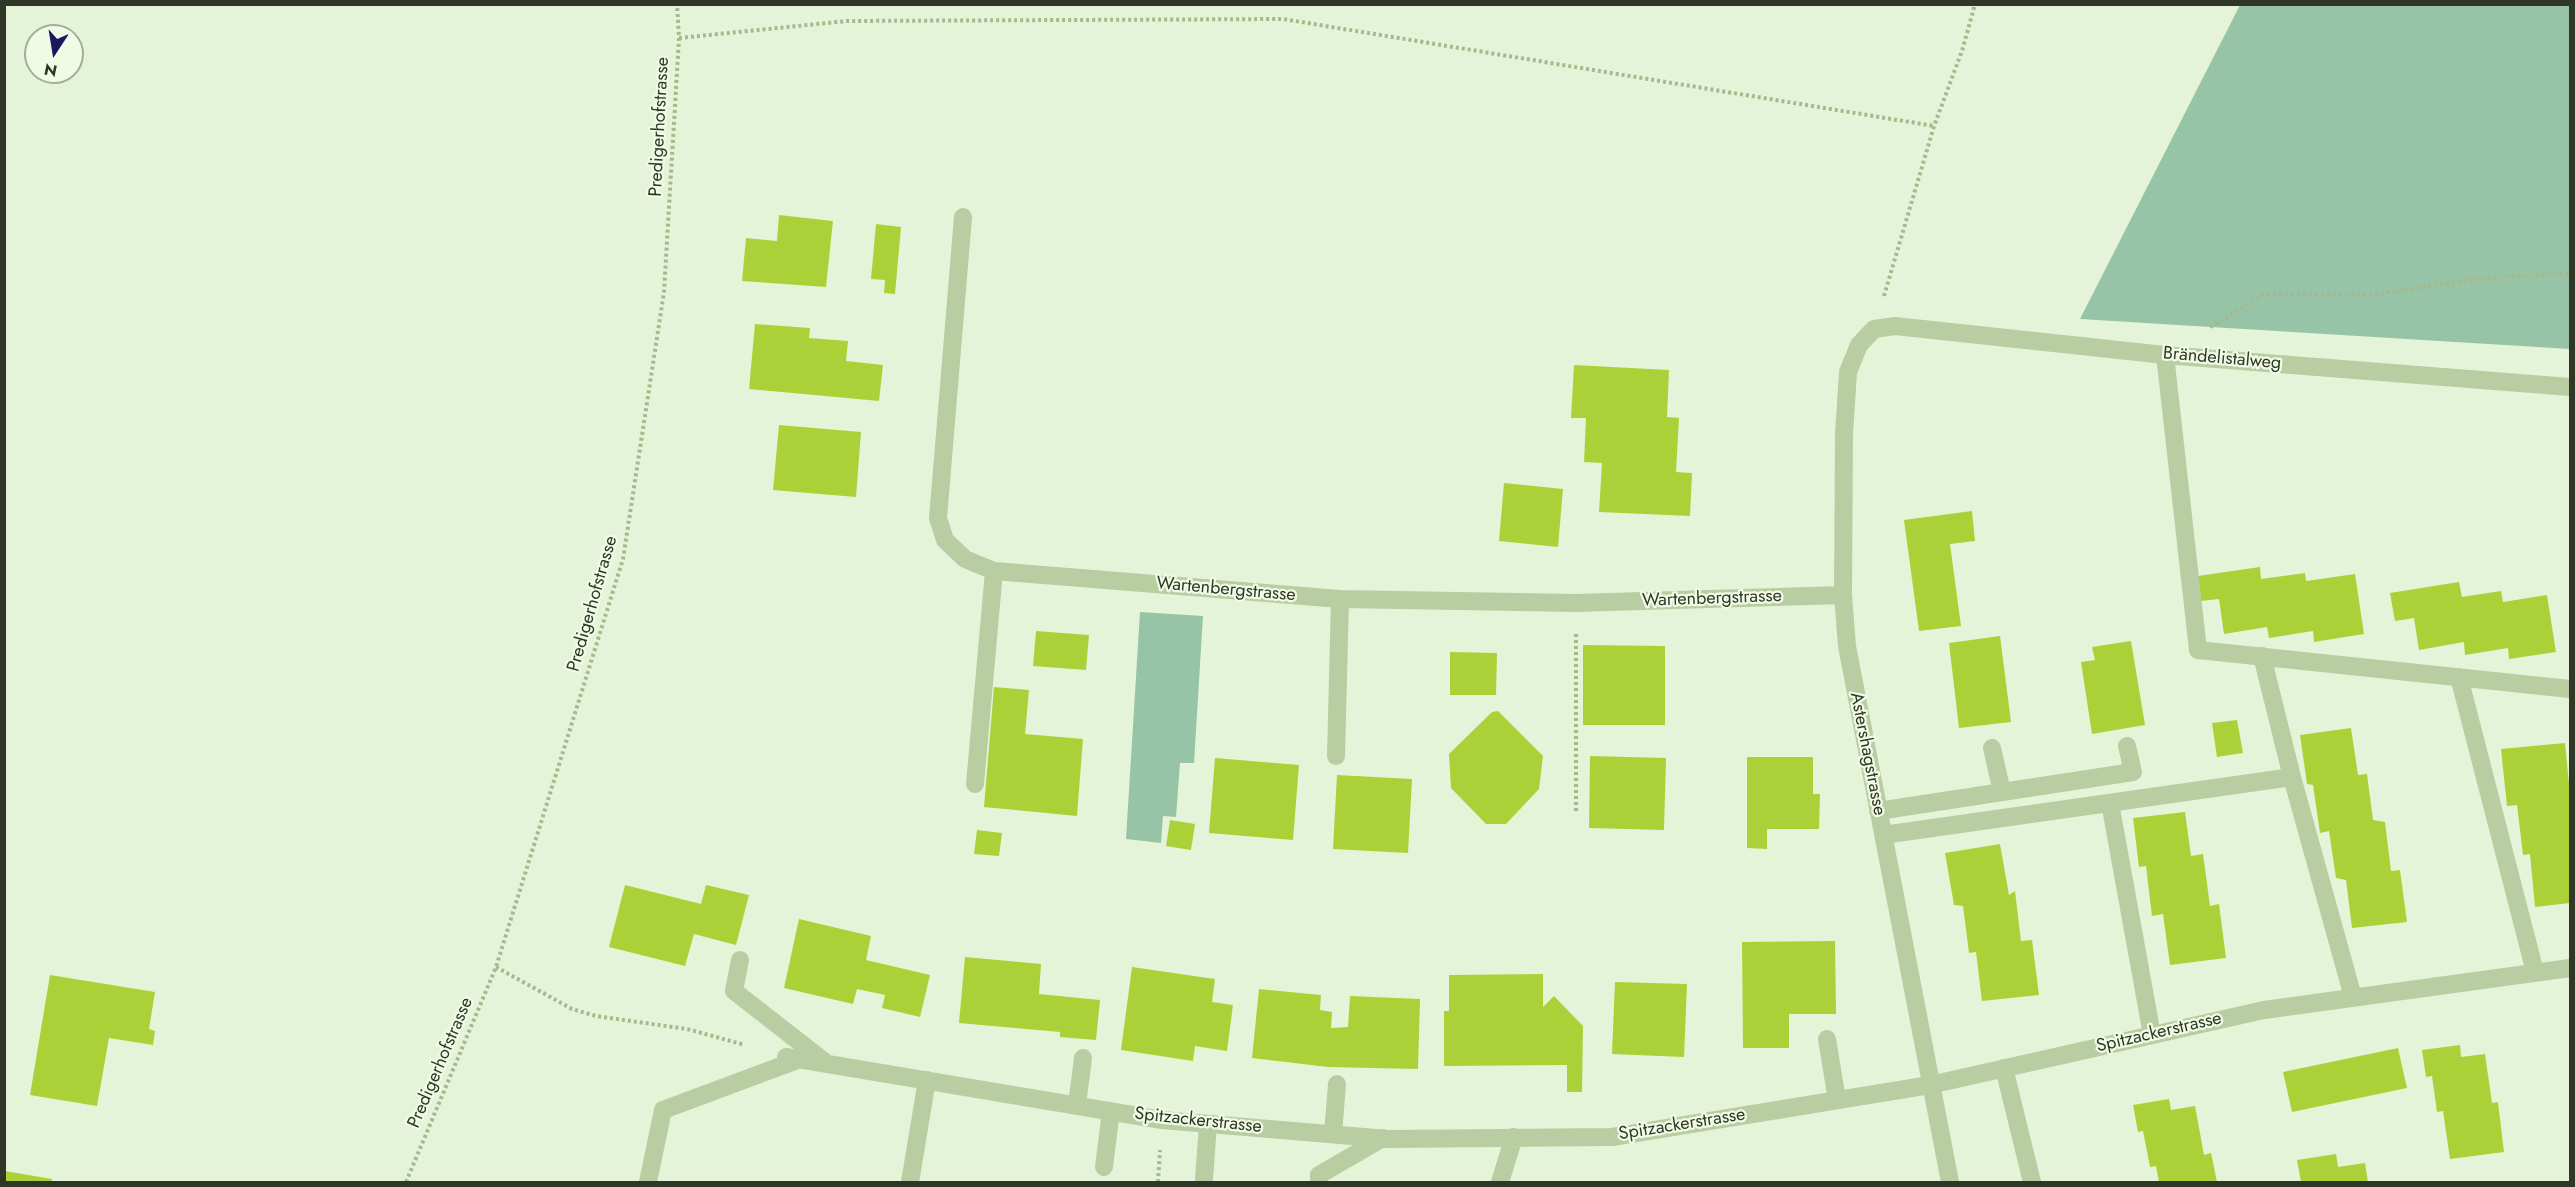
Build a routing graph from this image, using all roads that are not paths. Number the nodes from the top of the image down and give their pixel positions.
1 (963, 217) dead end
2 (1874, 329) joint
3 (2165, 355) junction
4 (2571, 387) edge
5 (994, 571) junction
6 (1843, 595) junction
7 (1340, 599) junction
8 (2262, 657) junction
9 (2459, 677) junction
10 (2571, 689) edge
11 (2127, 746) dead end
12 (1992, 748) dead end
13 (1336, 756) dead end
14 (2292, 777) junction
15 (975, 784) dead end
16 (2002, 792) junction
17 (2110, 803) junction
18 (1878, 811) junction
19 (1883, 835) junction
20 (740, 960) dead end
21 (2571, 968) edge
22 (2535, 972) junction
23 (2353, 997) junction
24 (2152, 1035) junction
25 (1827, 1039) dead end
26 (1083, 1058) dead end
27 (827, 1063) junction
28 (2004, 1068) junction
29 (927, 1080) junction
30 (1337, 1084) dead end
31 (1930, 1085) junction
32 (1837, 1100) junction
33 (1077, 1105) junction
34 (1112, 1111) junction
35 (1208, 1124) junction
36 (1333, 1134) junction
37 (1514, 1137) junction
38 (1383, 1138) junction
39 (1104, 1167) dead end
40 (1204, 1179) dead end
41 (648, 1182) edge
42 (910, 1182) edge
43 (1319, 1182) edge
44 (1500, 1182) edge
45 (1950, 1182) edge
46 (2032, 1182) edge

1 - 5 street, Wartenbergstrasse
2 - 3 street, Brändelistalweg
2 - 6 street, Astershagstrasse
3 - 4 street, Brändelistalweg
3 - 8 street
5 - 7 street, Wartenbergstrasse
5 - 15 street
6 - 7 street, Wartenbergstrasse
6 - 18 street, Astershagstrasse
7 - 13 street
8 - 9 street
8 - 14 street
9 - 10 street
9 - 22 street
11 - 16 street
12 - 16 street
14 - 17 street
14 - 23 street
16 - 18 street
17 - 19 street
17 - 24 street
18 - 19 street, Astershagstrasse
19 - 31 street, Astershagstrasse
20 - 27 street
21 - 22 street, Spitzackerstrasse
22 - 23 street, Spitzackerstrasse
23 - 24 street, Spitzackerstrasse
24 - 28 street, Spitzackerstrasse
25 - 32 street
26 - 33 street
27 - 29 street, Spitzackerstrasse
27 - 41 street, Spitzackerstrasse
28 - 31 street, Spitzackerstrasse
28 - 46 street
29 - 33 street, Spitzackerstrasse
29 - 42 street
30 - 36 street
31 - 32 street, Spitzackerstrasse
31 - 45 street, Astershagstrasse
32 - 37 street, Spitzackerstrasse
33 - 34 street, Spitzackerstrasse
34 - 35 street, Spitzackerstrasse
34 - 39 street
35 - 36 street, Spitzackerstrasse
35 - 40 street
36 - 38 street, Spitzackerstrasse
37 - 38 street, Spitzackerstrasse
37 - 44 street
38 - 43 street

